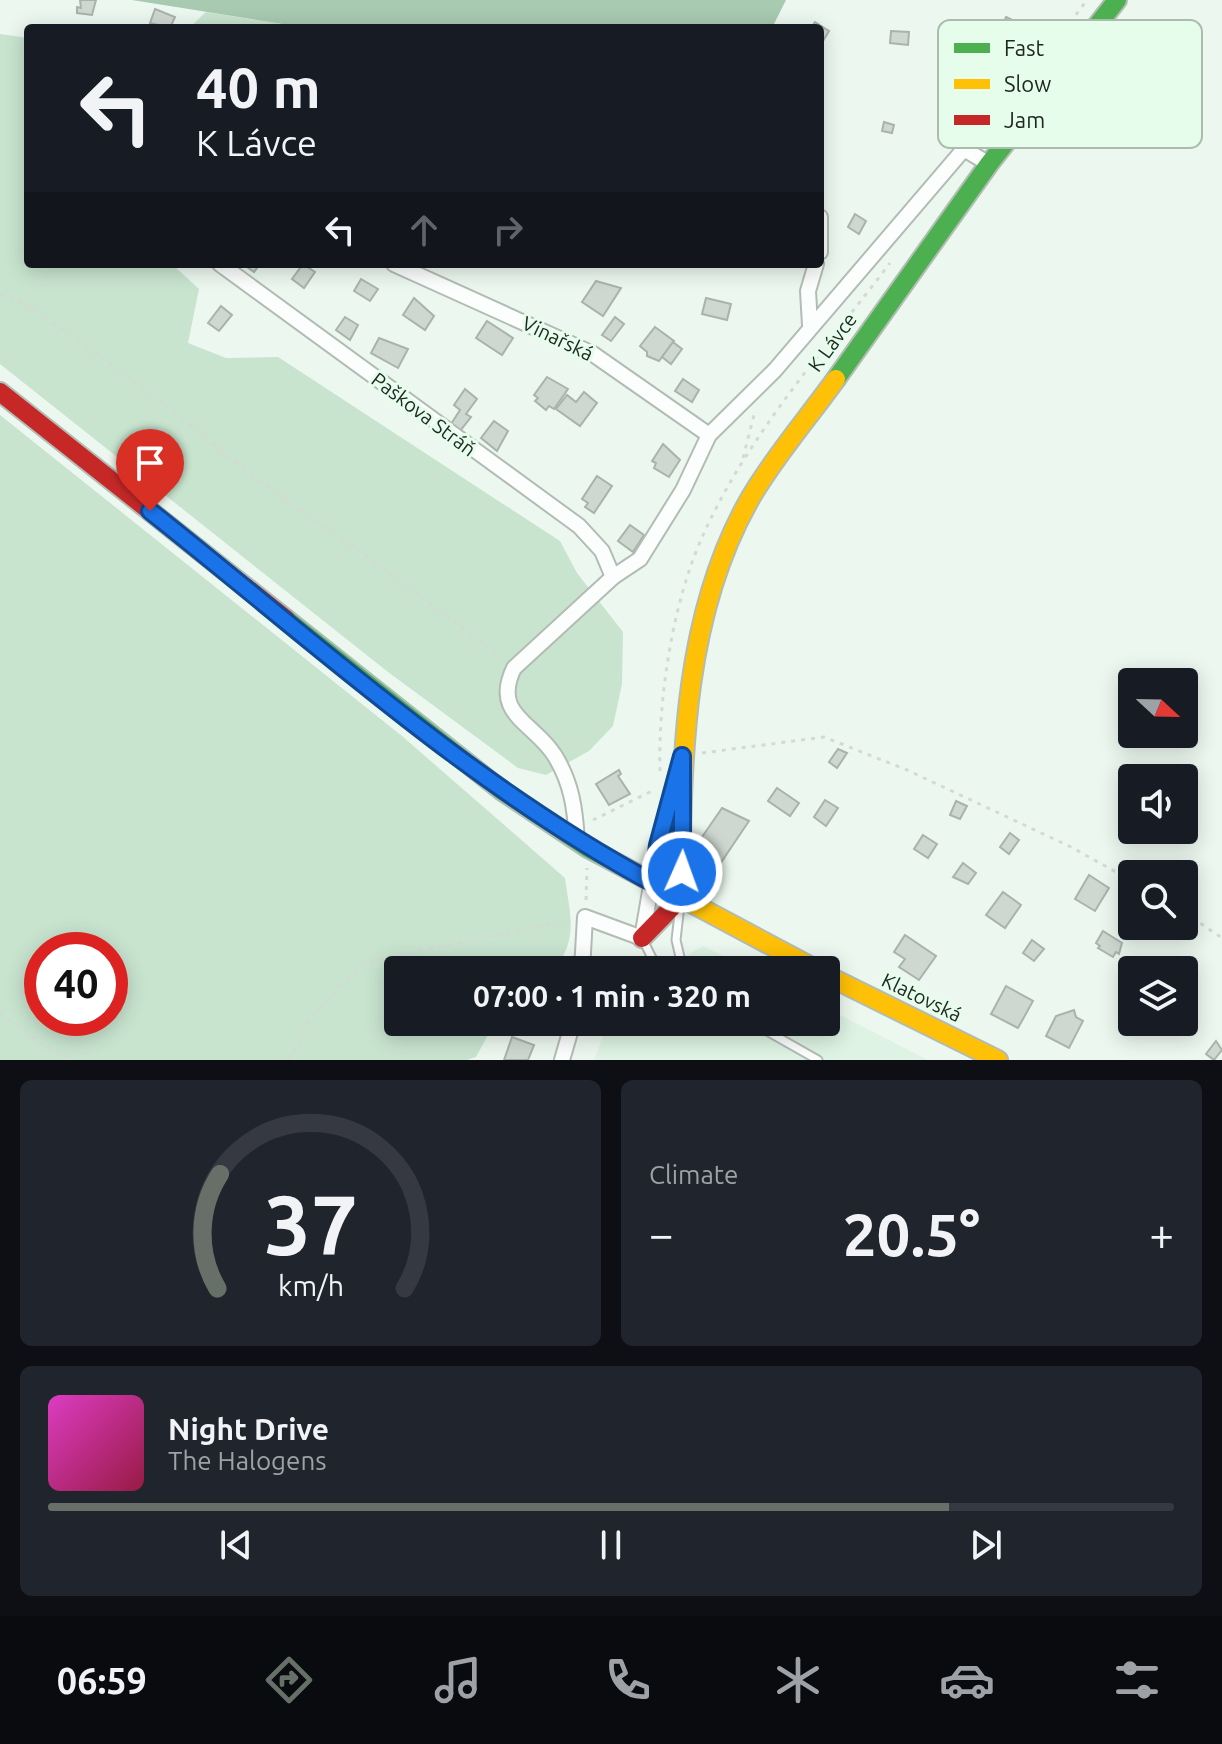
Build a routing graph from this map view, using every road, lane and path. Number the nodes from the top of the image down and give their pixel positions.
1 (1117, 0) edge
2 (1101, 20) edge
3 (1001, 148) edge
4 (989, 164) junction
5 (225, 268) edge
6 (403, 268) edge
7 (815, 268) edge
8 (0, 294) edge
9 (810, 325) junction
10 (0, 392) edge
11 (754, 415) dead end
12 (709, 435) junction
13 (743, 462) dead end
14 (613, 577) junction
15 (514, 668) junction
16 (682, 756) junction
17 (583, 845) junction
18 (1118, 873) edge
19 (653, 883) junction
20 (680, 899) junction
21 (585, 917) junction
22 (1198, 922) edge
23 (642, 938) junction
24 (1222, 938) edge
25 (583, 956) edge
26 (651, 956) edge
27 (680, 956) edge
28 (790, 956) edge
29 (840, 982) edge
30 (0, 1013) edge
31 (569, 1036) edge
32 (776, 1036) edge
33 (801, 1050) junction
34 (75, 1060) edge
35 (289, 1060) edge
36 (562, 1060) edge
37 (803, 1060) edge
38 (818, 1060) edge
39 (998, 1060) edge

1 - 2 main road, K Lávce
3 - 4 main road, K Lávce
4 - 9 street
4 - 16 main road, K Lávce
5 - 14 street, Paškova Stráň
6 - 12 street, Vinařská
7 - 9 street
8 - 15 path
9 - 12 street
10 - 17 main road
11 - 13 path
12 - 14 street
14 - 15 street
15 - 17 street
16 - 18 path
16 - 19 street, K Lávce
16 - 20 main road, K Lávce
17 - 19 main road
17 - 21 path
19 - 20 main road
19 - 23 street, K Lávce
20 - 23 main road
20 - 27 lane
20 - 28 main road
21 - 23 street
21 - 25 street
21 - 35 path
22 - 24 path
23 - 26 lane
29 - 39 main road, Klatovská
30 - 34 path
31 - 36 street
32 - 33 lane
33 - 37 lane
33 - 38 lane

